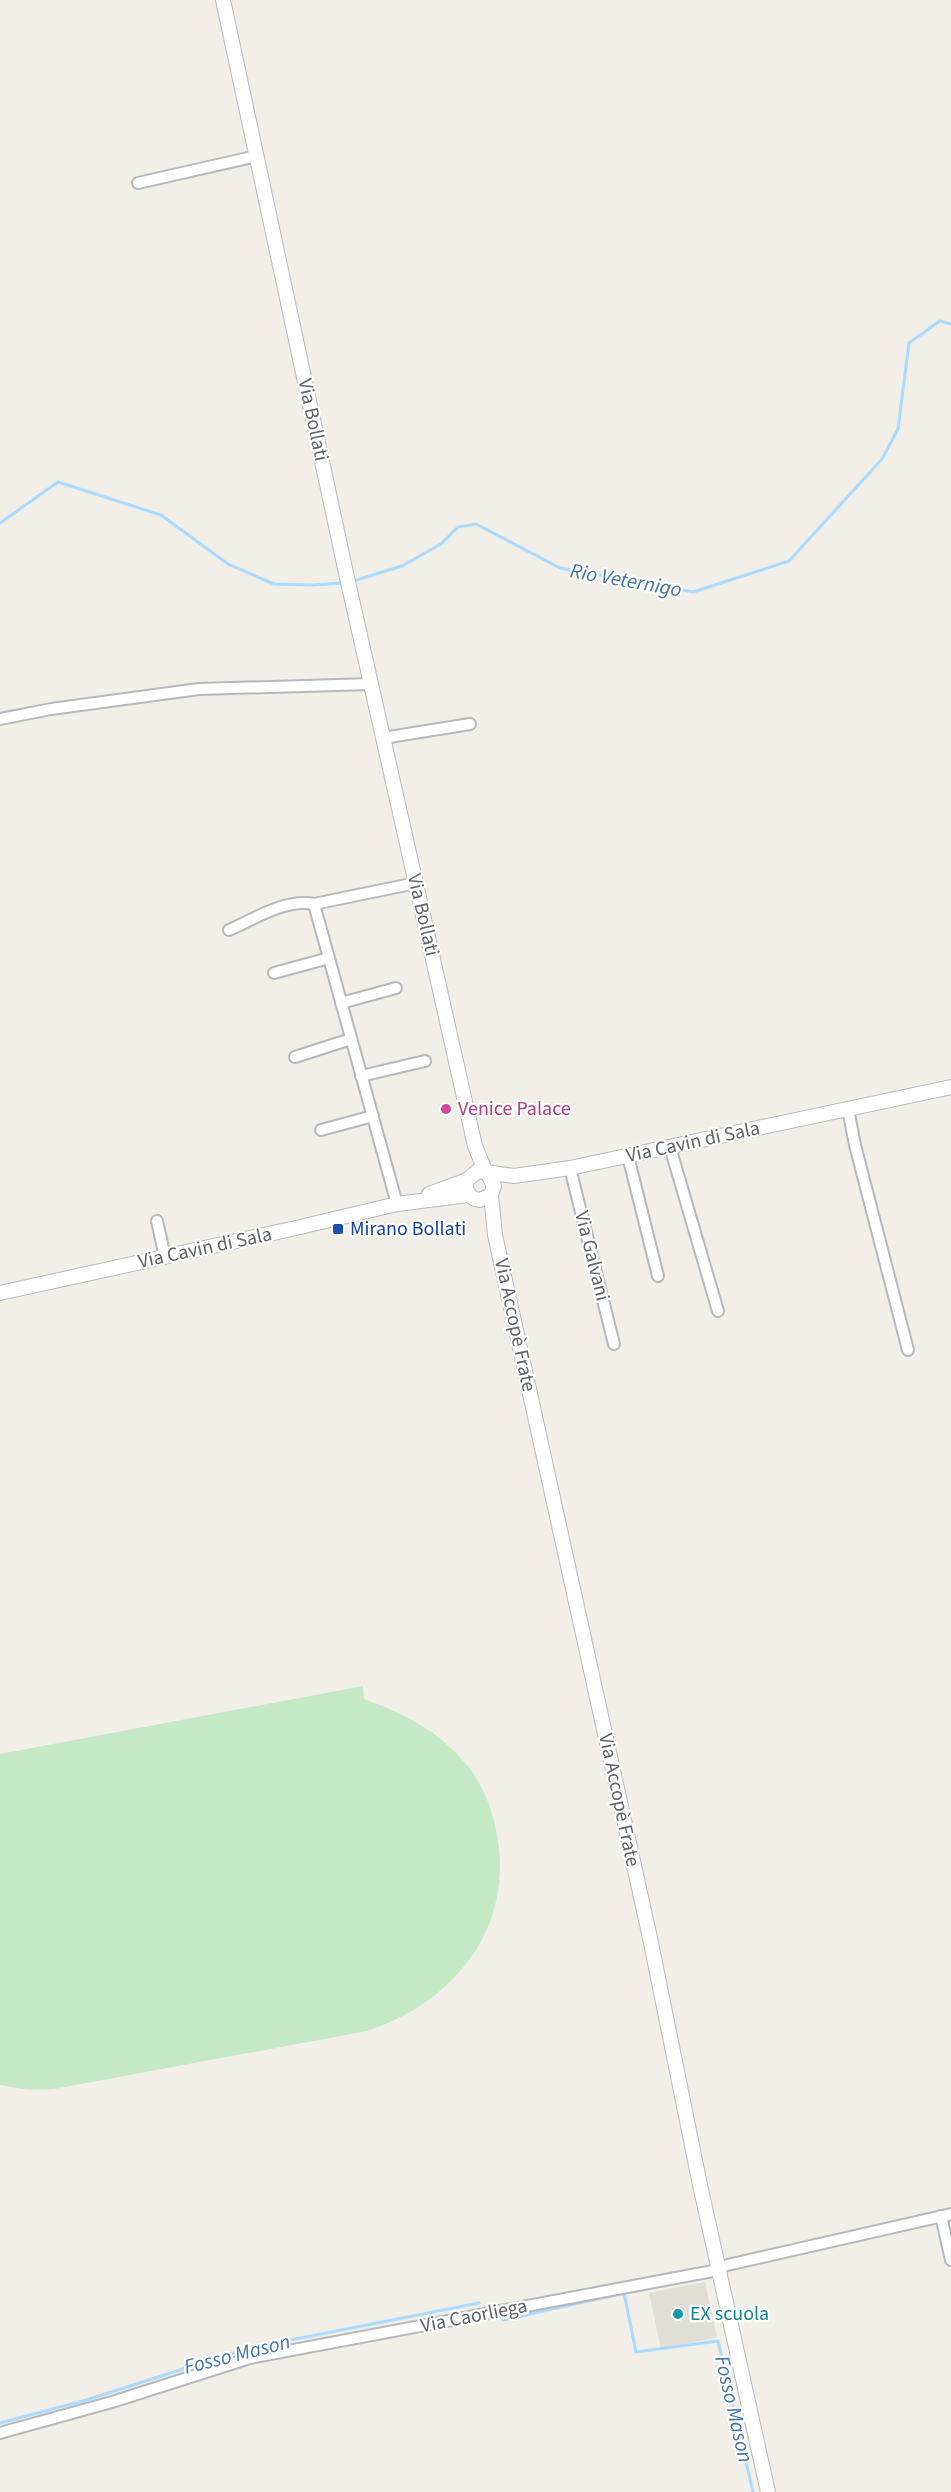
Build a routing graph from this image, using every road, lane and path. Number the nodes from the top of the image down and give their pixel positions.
1 (223, 0) edge
2 (257, 156) junction
3 (138, 183) dead end
4 (371, 684) junction
5 (0, 719) edge
6 (470, 724) dead end
7 (383, 738) junction
8 (416, 884) junction
9 (314, 904) junction
10 (229, 930) dead end
11 (329, 958) junction
12 (274, 973) dead end
13 (396, 988) dead end
14 (341, 1003) junction
15 (351, 1039) junction
16 (295, 1057) dead end
17 (425, 1061) dead end
18 (361, 1076) junction
19 (951, 1087) edge
20 (848, 1109) junction
21 (372, 1116) junction
22 (321, 1130) dead end
23 (475, 1146) junction
24 (670, 1147) junction
25 (628, 1156) junction
26 (570, 1168) junction
27 (537, 1173) junction
28 (487, 1174) junction
29 (468, 1177) junction
30 (492, 1192) junction
31 (472, 1197) junction
32 (403, 1203) junction
33 (157, 1221) dead end
34 (495, 1235) junction
35 (165, 1257) junction
36 (658, 1276) dead end
37 (0, 1293) edge
38 (718, 1311) dead end
39 (614, 1344) dead end
40 (908, 1350) dead end
41 (946, 2215) edge
42 (951, 2260) edge
43 (718, 2268) junction
44 (0, 2433) edge
45 (768, 2492) edge

1 - 2 main road, Via Bollati
2 - 3 street
2 - 4 main road, Via Bollati
4 - 5 street
4 - 7 main road, Via Bollati
6 - 7 street
7 - 8 main road, Via Bollati
8 - 9 street
8 - 23 main road, Via Bollati
9 - 10 street
9 - 11 street
11 - 12 street
11 - 14 street
13 - 14 street
14 - 15 street
15 - 16 street
15 - 18 street
17 - 18 street
18 - 21 street
19 - 20 main road, Via Cavin di Sala
20 - 24 main road, Via Cavin di Sala
20 - 40 street
21 - 22 street
21 - 32 street
23 - 28 main road, Via Bollati
23 - 29 main road, Via Bollati
24 - 25 main road, Via Cavin di Sala
24 - 38 street
25 - 26 main road, Via Cavin di Sala
25 - 36 street
26 - 27 main road, Via Cavin di Sala
26 - 39 street, Via Galvani
27 - 28 main road, Via Cavin di Sala
27 - 30 main road, Via Cavin di Sala
28 - 29 main road
28 - 30 main road
29 - 31 main road
29 - 32 main road, Via Cavin di Sala
30 - 31 main road
30 - 34 main road, Via Accopè Frate
31 - 32 main road, Via Cavin di Sala
31 - 34 main road, Via Accopè Frate
32 - 35 main road, Via Cavin di Sala
33 - 35 street
34 - 43 main road, Via Accopè Frate
35 - 37 main road, Via Cavin di Sala
41 - 42 street
41 - 43 street, Via Caorliega
43 - 44 street, Via Caorliega
43 - 45 main road, Via Accopè Frate

